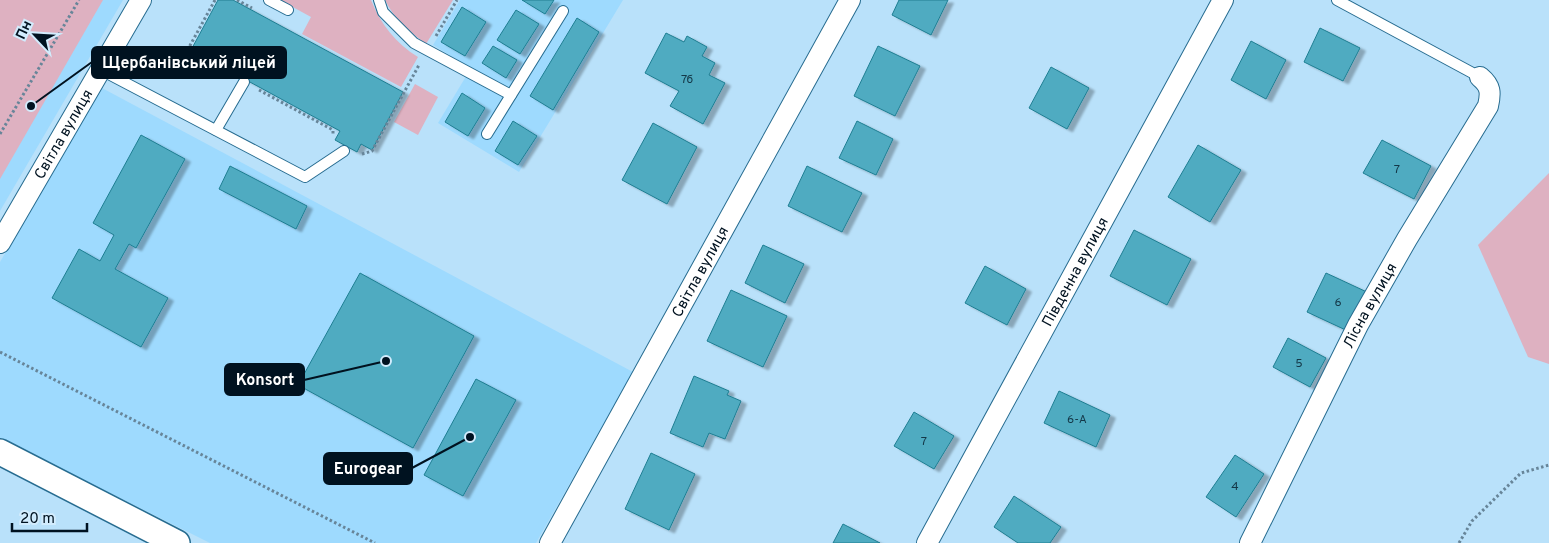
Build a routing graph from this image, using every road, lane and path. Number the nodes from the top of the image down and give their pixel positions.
1 (79, 0) edge
2 (142, 0) edge
3 (269, 0) edge
4 (379, 0) edge
5 (457, 0) edge
6 (850, 0) edge
7 (1223, 0) edge
8 (1337, 0) edge
9 (288, 10) dead end
10 (564, 11) dead end
11 (428, 50) junction
12 (100, 70) junction
13 (1480, 77) joint
14 (244, 82) dead end
15 (511, 96) junction
16 (216, 130) junction
17 (0, 134) edge
18 (488, 134) dead end
19 (344, 151) joint
20 (0, 243) edge
21 (0, 352) edge
22 (0, 452) edge
23 (1549, 464) edge
24 (177, 543) edge
25 (375, 543) edge
26 (550, 543) edge
27 (928, 543) edge
28 (1250, 543) edge
29 (1459, 543) edge

1 - 17 path
2 - 12 street, Світла вулиця
3 - 9 lane
4 - 11 lane
5 - 11 path
6 - 26 street, Світла вулиця
7 - 27 street, Південна вулиця
8 - 13 lane
10 - 15 lane
11 - 15 lane
11 - 19 path
12 - 16 lane
12 - 20 street, Світла вулиця
13 - 28 street, Лісна вулиця
14 - 16 lane
15 - 18 lane
16 - 19 lane
21 - 25 path
22 - 24 street
23 - 29 path

